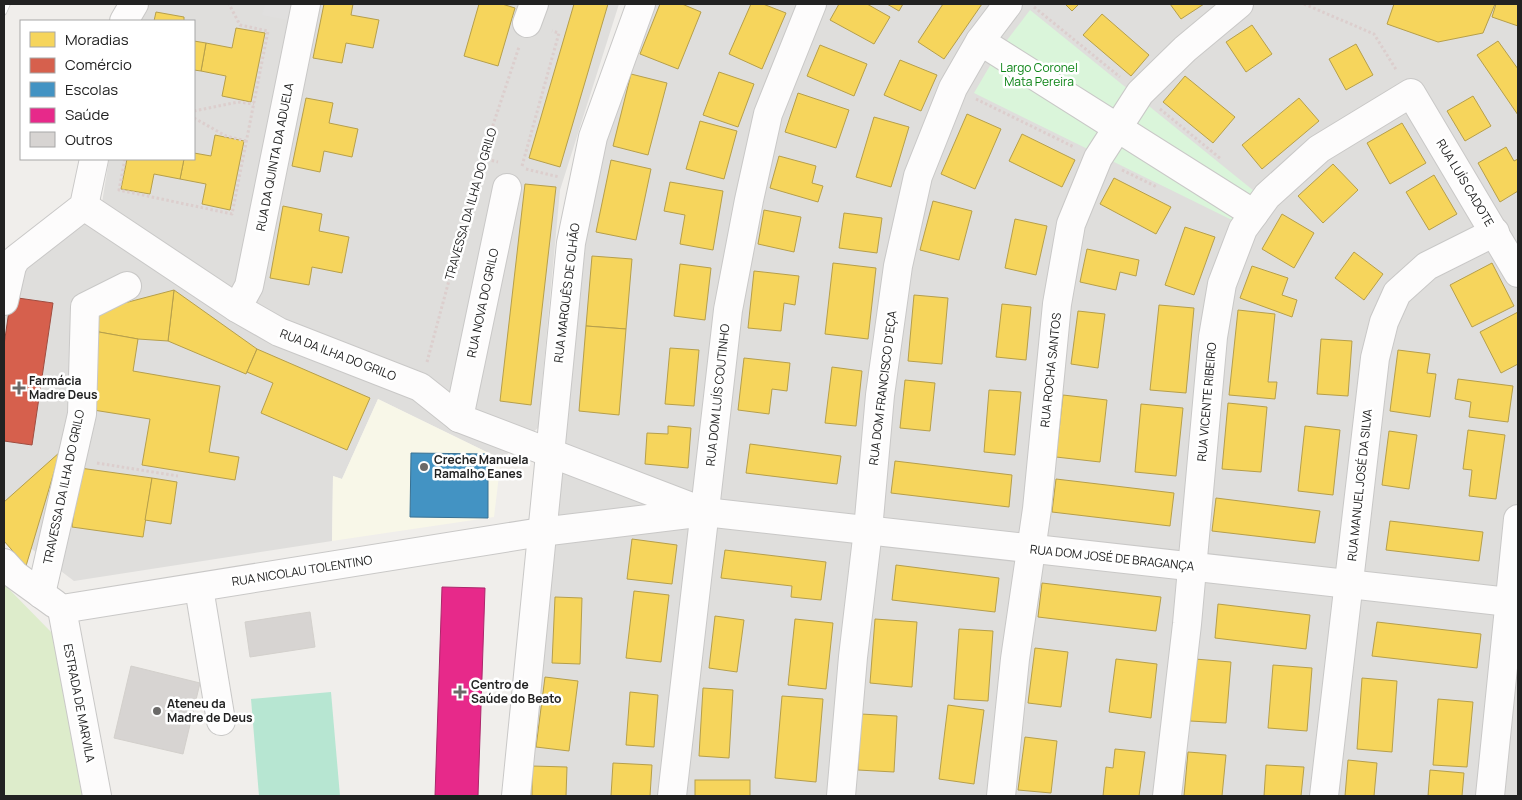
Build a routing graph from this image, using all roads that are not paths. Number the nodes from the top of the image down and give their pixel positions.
1 (134, 4) edge
2 (306, 4) edge
3 (641, 4) edge
4 (812, 4) edge
5 (1008, 4) edge
6 (1239, 4) edge
7 (125, 20) edge
8 (980, 41) junction
9 (1411, 92) joint
10 (1117, 127) junction
11 (94, 160) edge
12 (512, 171) road end
13 (84, 206) junction
14 (1254, 214) junction
15 (1495, 232) junction
16 (1518, 274) edge
17 (127, 286) dead end
18 (4, 301) edge
19 (237, 308) junction
20 (459, 418) junction
21 (549, 451) junction
22 (705, 512) junction
23 (1518, 519) edge
24 (868, 530) junction
25 (541, 532) junction
26 (1030, 549) junction
27 (4, 563) edge
28 (1191, 567) junction
29 (1349, 585) junction
30 (199, 588) junction
31 (51, 602) junction
32 (1514, 603) edge
33 (221, 721) dead end
34 (97, 796) edge
35 (516, 796) edge
36 (672, 796) edge
37 (841, 796) edge
38 (1001, 796) edge
39 (1167, 796) edge
40 (1324, 796) edge
41 (1490, 796) edge

1 - 7 street
2 - 19 street, RUA DA QUINTA DA ADUELA
3 - 21 street, RUA MARQUÊS DE OLHÃO
4 - 22 street, RUA DOM LUÍS COUTINHO
5 - 8 street, RUA DOM FRANCISCO D'EÇA
6 - 10 street, RUA ROCHA SANTOS
8 - 10 street
8 - 24 street, RUA DOM FRANCISCO D'EÇA
9 - 14 street, RUA VICENTE RIBEIRO
9 - 15 street, RUA LUÍS CADOTE
10 - 14 street
10 - 26 street, RUA ROCHA SANTOS
11 - 13 street
12 - 20 street, RUA NOVA DO GRILO
13 - 18 street
13 - 19 street, RUA DA ILHA DO GRILO
14 - 28 street, RUA VICENTE RIBEIRO
15 - 16 street, RUA LUÍS CADOTE
15 - 29 street, RUA MANUEL JOSÉ DA SILVA
17 - 31 street, TRAVESSA DA ILHA DO GRILO
19 - 20 street, RUA DA ILHA DO GRILO
20 - 21 street, RUA DA ILHA DO GRILO
21 - 22 street, RUA DA ILHA DO GRILO
21 - 25 street, RUA MARQUÊS DE OLHÃO
22 - 24 street, RUA DOM JOSÉ DE BRAGANÇA
22 - 25 street
22 - 36 street, RUA DOM LUÍS COUTINHO
23 - 32 street
24 - 26 street, RUA DOM JOSÉ DE BRAGANÇA
24 - 37 street, RUA DOM FRANCISCO D'EÇA
25 - 30 street, RUA NICOLAU TOLENTINO
25 - 35 street, RUA MARQUÊS DE OLHÃO
26 - 28 street, RUA DOM JOSÉ DE BRAGANÇA
26 - 38 street, RUA ROCHA SANTOS
27 - 31 street
28 - 29 street, RUA DOM JOSÉ DE BRAGANÇA
28 - 39 street, RUA VICENTE RIBEIRO
29 - 32 street, RUA DOM JOSÉ DE BRAGANÇA
29 - 40 street, RUA MANUEL JOSÉ DA SILVA
30 - 31 street, RUA NICOLAU TOLENTINO
30 - 33 street
31 - 34 street, ESTRADA DE MARVILA
32 - 41 street

